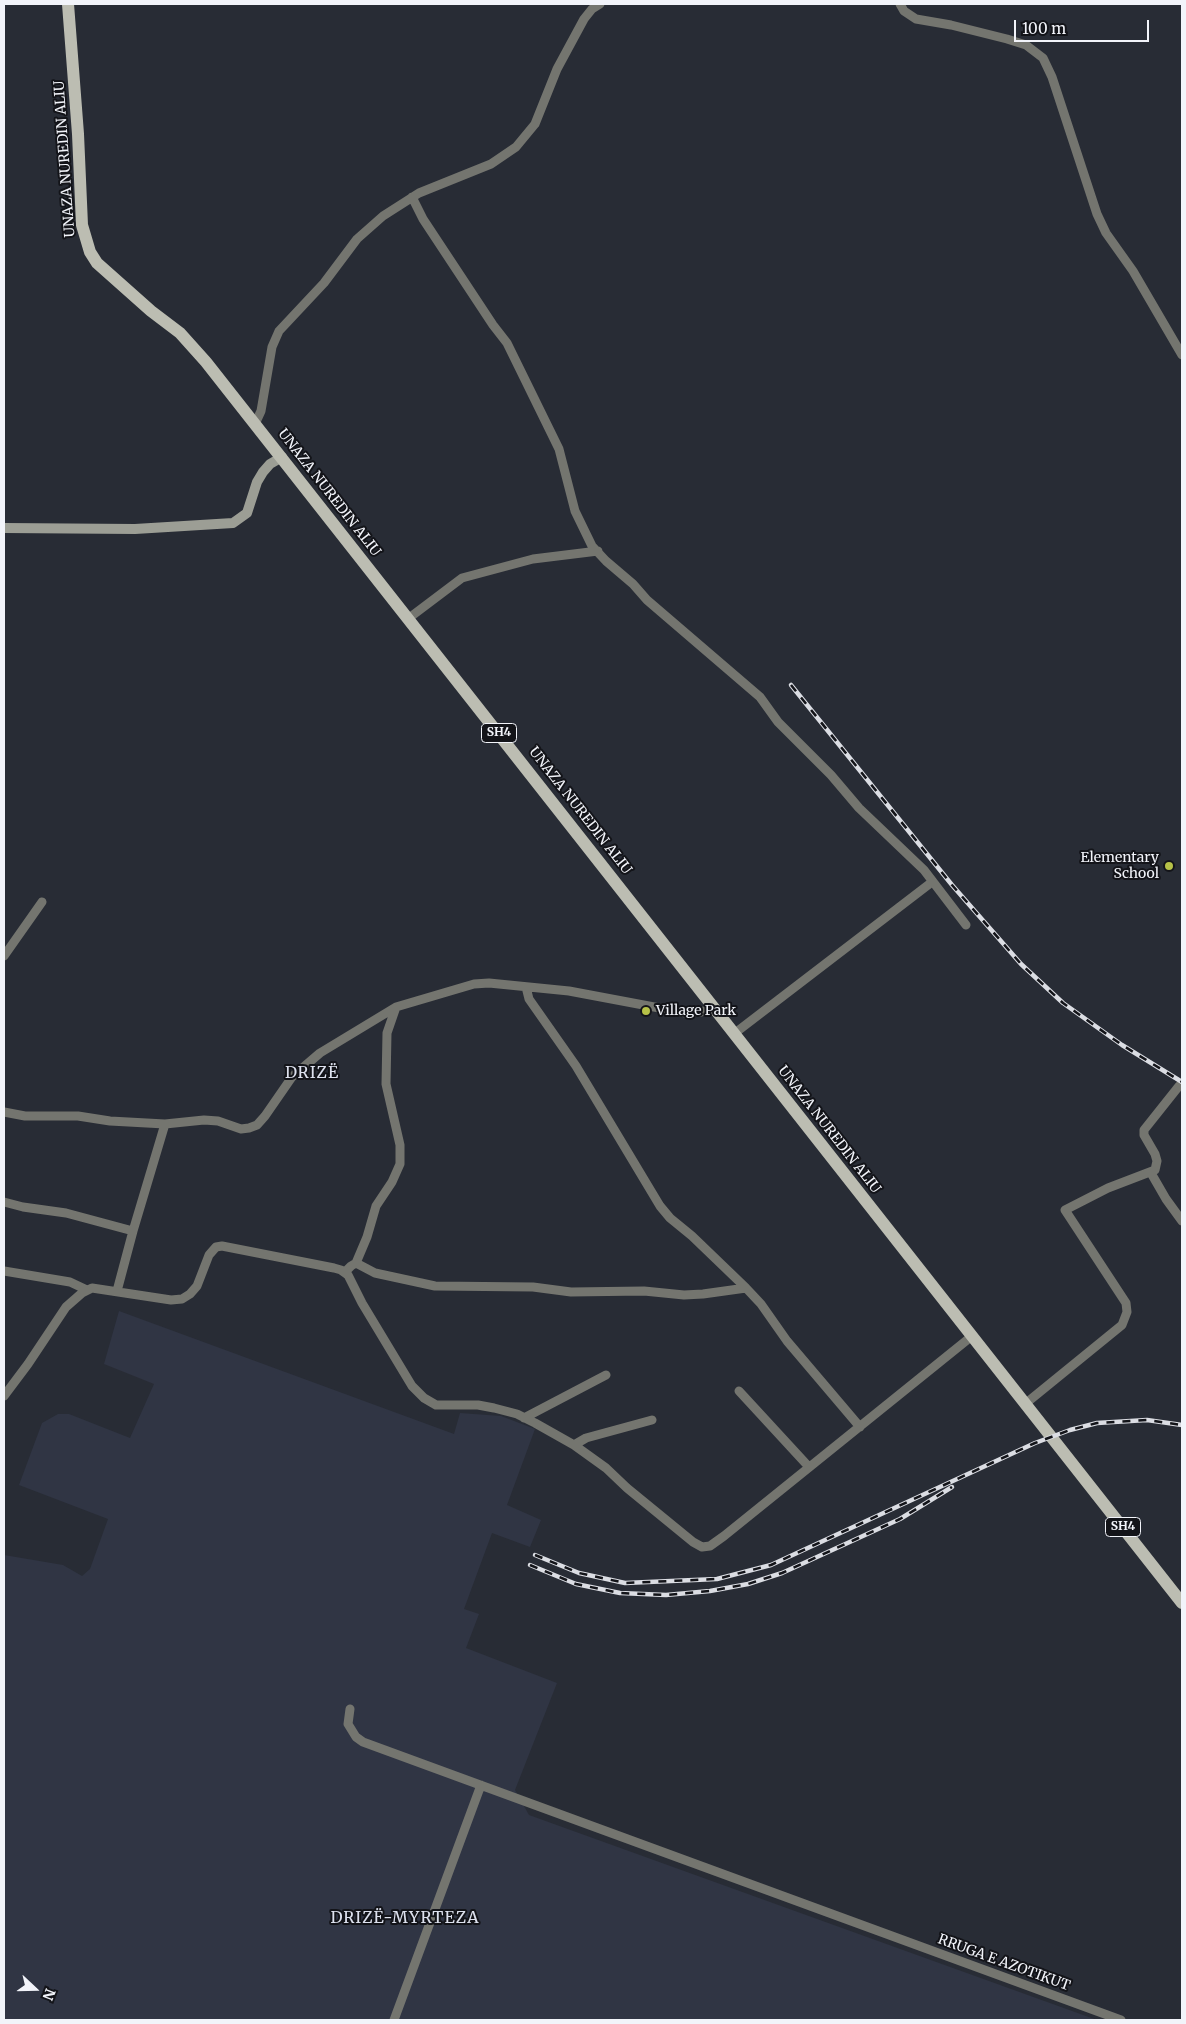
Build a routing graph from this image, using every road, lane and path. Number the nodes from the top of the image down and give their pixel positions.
1 (68, 4) edge
2 (600, 4) edge
3 (900, 4) edge
4 (412, 197) junction
5 (1182, 355) edge
6 (255, 424) junction
7 (282, 457) junction
8 (4, 528) edge
9 (598, 551) junction
10 (409, 618) junction
11 (932, 882) junction
12 (42, 902) dead end
13 (966, 925) dead end
14 (4, 956) edge
15 (526, 987) junction
16 (715, 1007) junction
17 (396, 1008) junction
18 (735, 1033) junction
19 (1179, 1086) dead end
20 (4, 1112) edge
21 (165, 1124) junction
22 (1151, 1173) junction
23 (4, 1202) edge
24 (1182, 1222) edge
25 (132, 1231) junction
26 (356, 1263) junction
27 (4, 1271) edge
28 (345, 1272) junction
29 (746, 1288) junction
30 (88, 1290) junction
31 (117, 1291) junction
32 (972, 1336) junction
33 (606, 1375) dead end
34 (739, 1391) dead end
35 (4, 1396) edge
36 (1025, 1404) junction
37 (524, 1418) junction
38 (652, 1420) dead end
39 (860, 1427) junction
40 (574, 1445) junction
41 (809, 1467) junction
42 (1182, 1603) edge
43 (350, 1709) dead end
44 (481, 1785) junction
45 (394, 2020) edge
46 (1121, 2020) edge

1 - 6 main road, UNAZA NUREDIN ALIU / SH4
2 - 4 street
3 - 5 street
4 - 6 street
4 - 9 street
6 - 7 main road, UNAZA NUREDIN ALIU / SH4
7 - 8 main road
7 - 10 main road, UNAZA NUREDIN ALIU / SH4
9 - 10 street
9 - 11 street
10 - 16 main road, UNAZA NUREDIN ALIU / SH4
11 - 13 street
11 - 18 street
12 - 14 street
15 - 16 street
15 - 17 street
15 - 29 street
16 - 18 main road, UNAZA NUREDIN ALIU / SH4
17 - 21 street
17 - 26 street
18 - 32 main road, UNAZA NUREDIN ALIU / SH4
19 - 22 street
20 - 21 street
21 - 25 street
22 - 24 street
22 - 36 street
23 - 25 street
25 - 31 street
26 - 28 street
26 - 29 street
27 - 30 street
28 - 31 street
28 - 37 street
29 - 39 street
30 - 31 street
30 - 35 street
32 - 36 main road, UNAZA NUREDIN ALIU / SH4
32 - 39 street
33 - 37 street
34 - 41 street
36 - 42 main road, UNAZA NUREDIN ALIU / SH4
37 - 40 street
38 - 40 street
39 - 41 street
40 - 41 street
43 - 44 street, RRUGA E AZOTIKUT
44 - 45 street
44 - 46 street, RRUGA E AZOTIKUT

